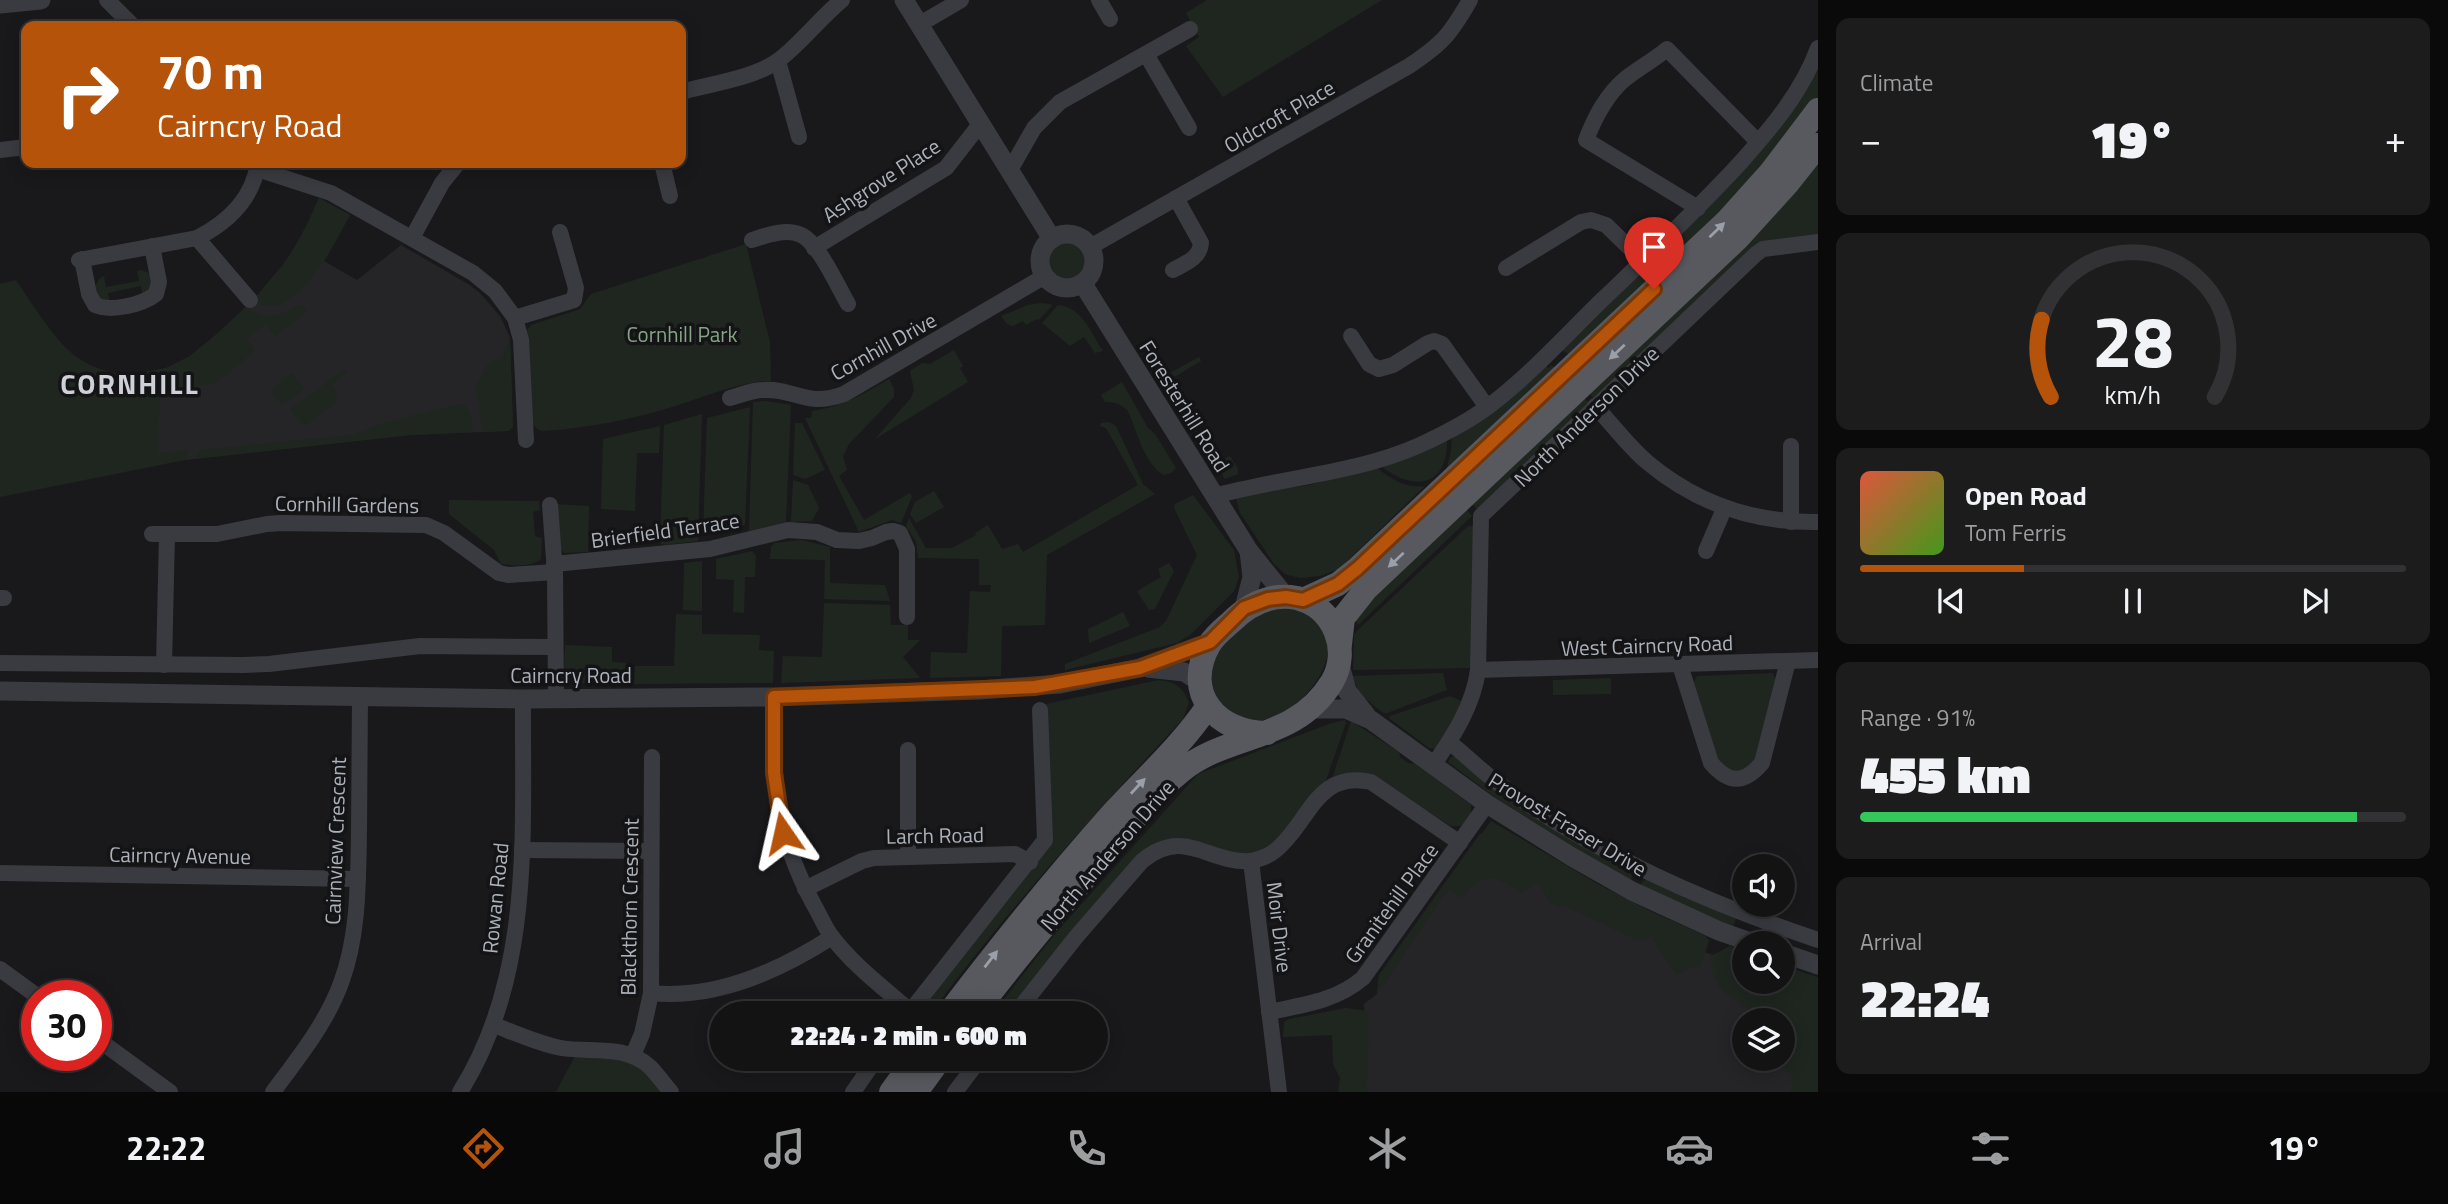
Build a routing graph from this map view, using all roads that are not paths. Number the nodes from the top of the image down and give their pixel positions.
1 (41, 0) edge
2 (107, 0) edge
3 (842, 0) edge
4 (904, 0) edge
5 (961, 0) edge
6 (1099, 0) edge
7 (1470, 0) edge
8 (0, 5) edge
9 (1110, 19) dead end
10 (128, 21) edge
11 (920, 24) junction
12 (1190, 29) dead end
13 (1818, 48) edge
14 (1146, 54) junction
15 (778, 61) junction
16 (686, 91) edge
17 (1818, 110) edge
18 (981, 123) junction
19 (1189, 128) dead end
20 (799, 137) dead end
21 (1758, 142) junction
22 (1818, 145) edge
23 (21, 148) edge
24 (0, 150) edge
25 (257, 168) edge
26 (263, 168) edge
27 (454, 168) edge
28 (663, 168) edge
29 (1010, 170) junction
30 (670, 196) dead end
31 (1176, 198) junction
32 (1698, 208) junction
33 (560, 232) dead end
34 (197, 238) junction
35 (412, 239) junction
36 (1052, 239) junction
37 (752, 240) dead end
38 (1818, 242) edge
39 (152, 246) junction
40 (1090, 247) junction
41 (814, 248) junction
42 (1643, 261) junction
43 (1506, 268) dead end
44 (1173, 270) dead end
45 (1045, 276) junction
46 (1083, 284) junction
47 (250, 300) dead end
48 (848, 304) dead end
49 (515, 318) junction
50 (1351, 336) dead end
51 (730, 398) dead end
52 (1595, 406) junction
53 (1487, 407) junction
54 (526, 440) dead end
55 (1791, 446) dead end
56 (1214, 496) junction
57 (550, 505) dead end
58 (1724, 509) junction
59 (1791, 522) junction
60 (1818, 522) edge
61 (1249, 551) junction
62 (1706, 551) dead end
63 (554, 568) junction
64 (1294, 598) junction
65 (1244, 608) junction
66 (907, 617) dead end
67 (1210, 642) junction
68 (555, 647) junction
69 (1340, 653) junction
70 (1818, 660) edge
71 (1788, 661) junction
72 (0, 663) edge
73 (164, 665) junction
74 (1680, 665) junction
75 (1140, 668) junction
76 (1478, 670) junction
77 (1200, 682) junction
78 (0, 691) edge
79 (360, 696) junction
80 (774, 697) junction
81 (523, 699) junction
82 (556, 699) junction
83 (1208, 706) junction
84 (1309, 709) junction
85 (1040, 710) dead end
86 (1371, 720) junction
87 (1267, 733) junction
88 (1450, 742) junction
89 (908, 750) dead end
90 (652, 757) dead end
91 (1434, 764) junction
92 (1488, 804) junction
93 (1460, 843) junction
94 (522, 850) junction
95 (650, 851) junction
96 (908, 857) junction
97 (1030, 862) junction
98 (1251, 862) junction
99 (1643, 870) junction
100 (0, 873) edge
101 (358, 879) junction
102 (805, 888) junction
103 (1632, 891) junction
104 (1732, 935) edge
105 (832, 937) junction
106 (1818, 940) edge
107 (1795, 957) edge
108 (1818, 965) edge
109 (0, 969) edge
110 (21, 984) edge
111 (651, 993) junction
112 (898, 1001) edge
113 (919, 1001) edge
114 (959, 1001) edge
115 (985, 1001) edge
116 (1025, 1001) edge
117 (1269, 1012) junction
118 (494, 1025) junction
119 (112, 1050) edge
120 (634, 1055) junction
121 (868, 1071) edge
122 (906, 1071) edge
123 (931, 1071) edge
124 (971, 1071) edge
125 (170, 1092) edge
126 (273, 1092) edge
127 (460, 1092) edge
128 (671, 1092) edge
129 (853, 1092) edge
130 (891, 1092) edge
131 (916, 1092) edge
132 (955, 1092) edge
133 (1279, 1092) edge

1 - 8 street
2 - 10 street
3 - 15 street
4 - 11 street
5 - 11 street
6 - 9 street
7 - 31 street, Oldcroft Place
11 - 18 street
12 - 14 street
13 - 21 street
14 - 19 street
14 - 29 street
15 - 16 street
15 - 20 street
64 -> 17 main road
18 - 29 street
18 - 41 street, Ashgrove Place
21 - 32 street
21 - 32 street
22 -> 69 main road, North Anderson Drive
23 - 24 street
25 - 34 street
26 - 35 street
27 - 35 street
28 - 30 street
29 - 36 street
31 - 40 street, Oldcroft Place
31 - 44 street
32 - 42 street
33 - 49 street
34 - 39 street
34 - 47 street
35 - 49 street
36 - 40 street
36 - 45 street
37 - 41 street
38 - 52 street, North Anderson Drive
39 - 39 street
40 - 46 street
41 - 48 street, Ashgrove Place
42 - 43 street
42 - 53 street
45 - 46 street
45 - 51 street, Cornhill Drive
46 - 56 street, Foresterhill Road
49 - 54 street
50 - 53 street
52 - 58 street
52 - 76 street, North Anderson Drive
53 - 56 street
55 - 59 street
56 - 61 street, Foresterhill Road
57 - 63 street
58 - 59 street
58 - 62 street
59 - 60 street
61 - 64 street, Foresterhill Road
61 - 65 street, Foresterhill Road
63 - 66 street, Brierfield Terrace
63 - 68 street
63 - 73 street, Cornhill Gardens
64 - 65 main road
64 - 69 main road
65 - 67 main road
67 - 75 street, Cairncry Road
67 - 77 main road
68 - 73 street, Cairncry Road
68 - 82 street
69 - 84 main road
69 - 86 street, Provost Fraser Drive
70 - 71 street, West Cairncry Road
71 - 74 street, West Cairncry Road
71 - 74 street
72 - 73 street, Cairncry Road
74 - 76 street, West Cairncry Road
75 - 77 street, Cairncry Road
75 - 80 street, Cairncry Road
76 - 88 street, North Anderson Drive
77 - 83 main road
78 - 79 street, Cairncry Road
79 - 81 street, Cairncry Road
79 - 101 street, Cairnview Crescent
80 - 82 street, Cairncry Road
80 - 102 street
81 - 82 street, Cairncry Road
81 - 94 street, Rowan Road
83 - 87 main road
114 -> 83 main road, North Anderson Drive
84 - 86 street, Provost Fraser Drive
84 - 87 main road
85 - 97 street
86 - 91 street, Provost Fraser Drive
87 - 115 main road, North Anderson Drive
88 - 91 street, North Anderson Drive
88 - 99 street
89 - 96 street
90 - 95 street, Blackthorn Crescent
91 - 92 street, Provost Fraser Drive
92 - 93 street, Granitehill Place
92 - 103 street, Provost Fraser Drive
93 - 98 street, Moir Drive
93 - 117 street, Granitehill Place
94 - 95 street
94 - 118 street, Rowan Road
95 - 111 street, Blackthorn Crescent
96 - 97 street, Larch Road
96 - 102 street, Larch Road
97 - 113 street
98 - 116 street, North Anderson Drive
98 - 117 street, Moir Drive
99 - 103 street
99 - 106 street
100 - 101 street, Cairncry Avenue
101 - 126 street, Cairnview Crescent
102 - 105 street
103 - 104 street, Provost Fraser Drive
105 - 111 street
105 - 112 street
107 - 108 street
109 - 110 street
111 - 120 street, Blackthorn Crescent
117 - 133 street, Moir Drive
118 - 120 street
118 - 127 street, Rowan Road
119 - 125 street
120 - 128 street
121 - 129 street
122 - 130 main road
123 - 131 main road
124 - 132 street

